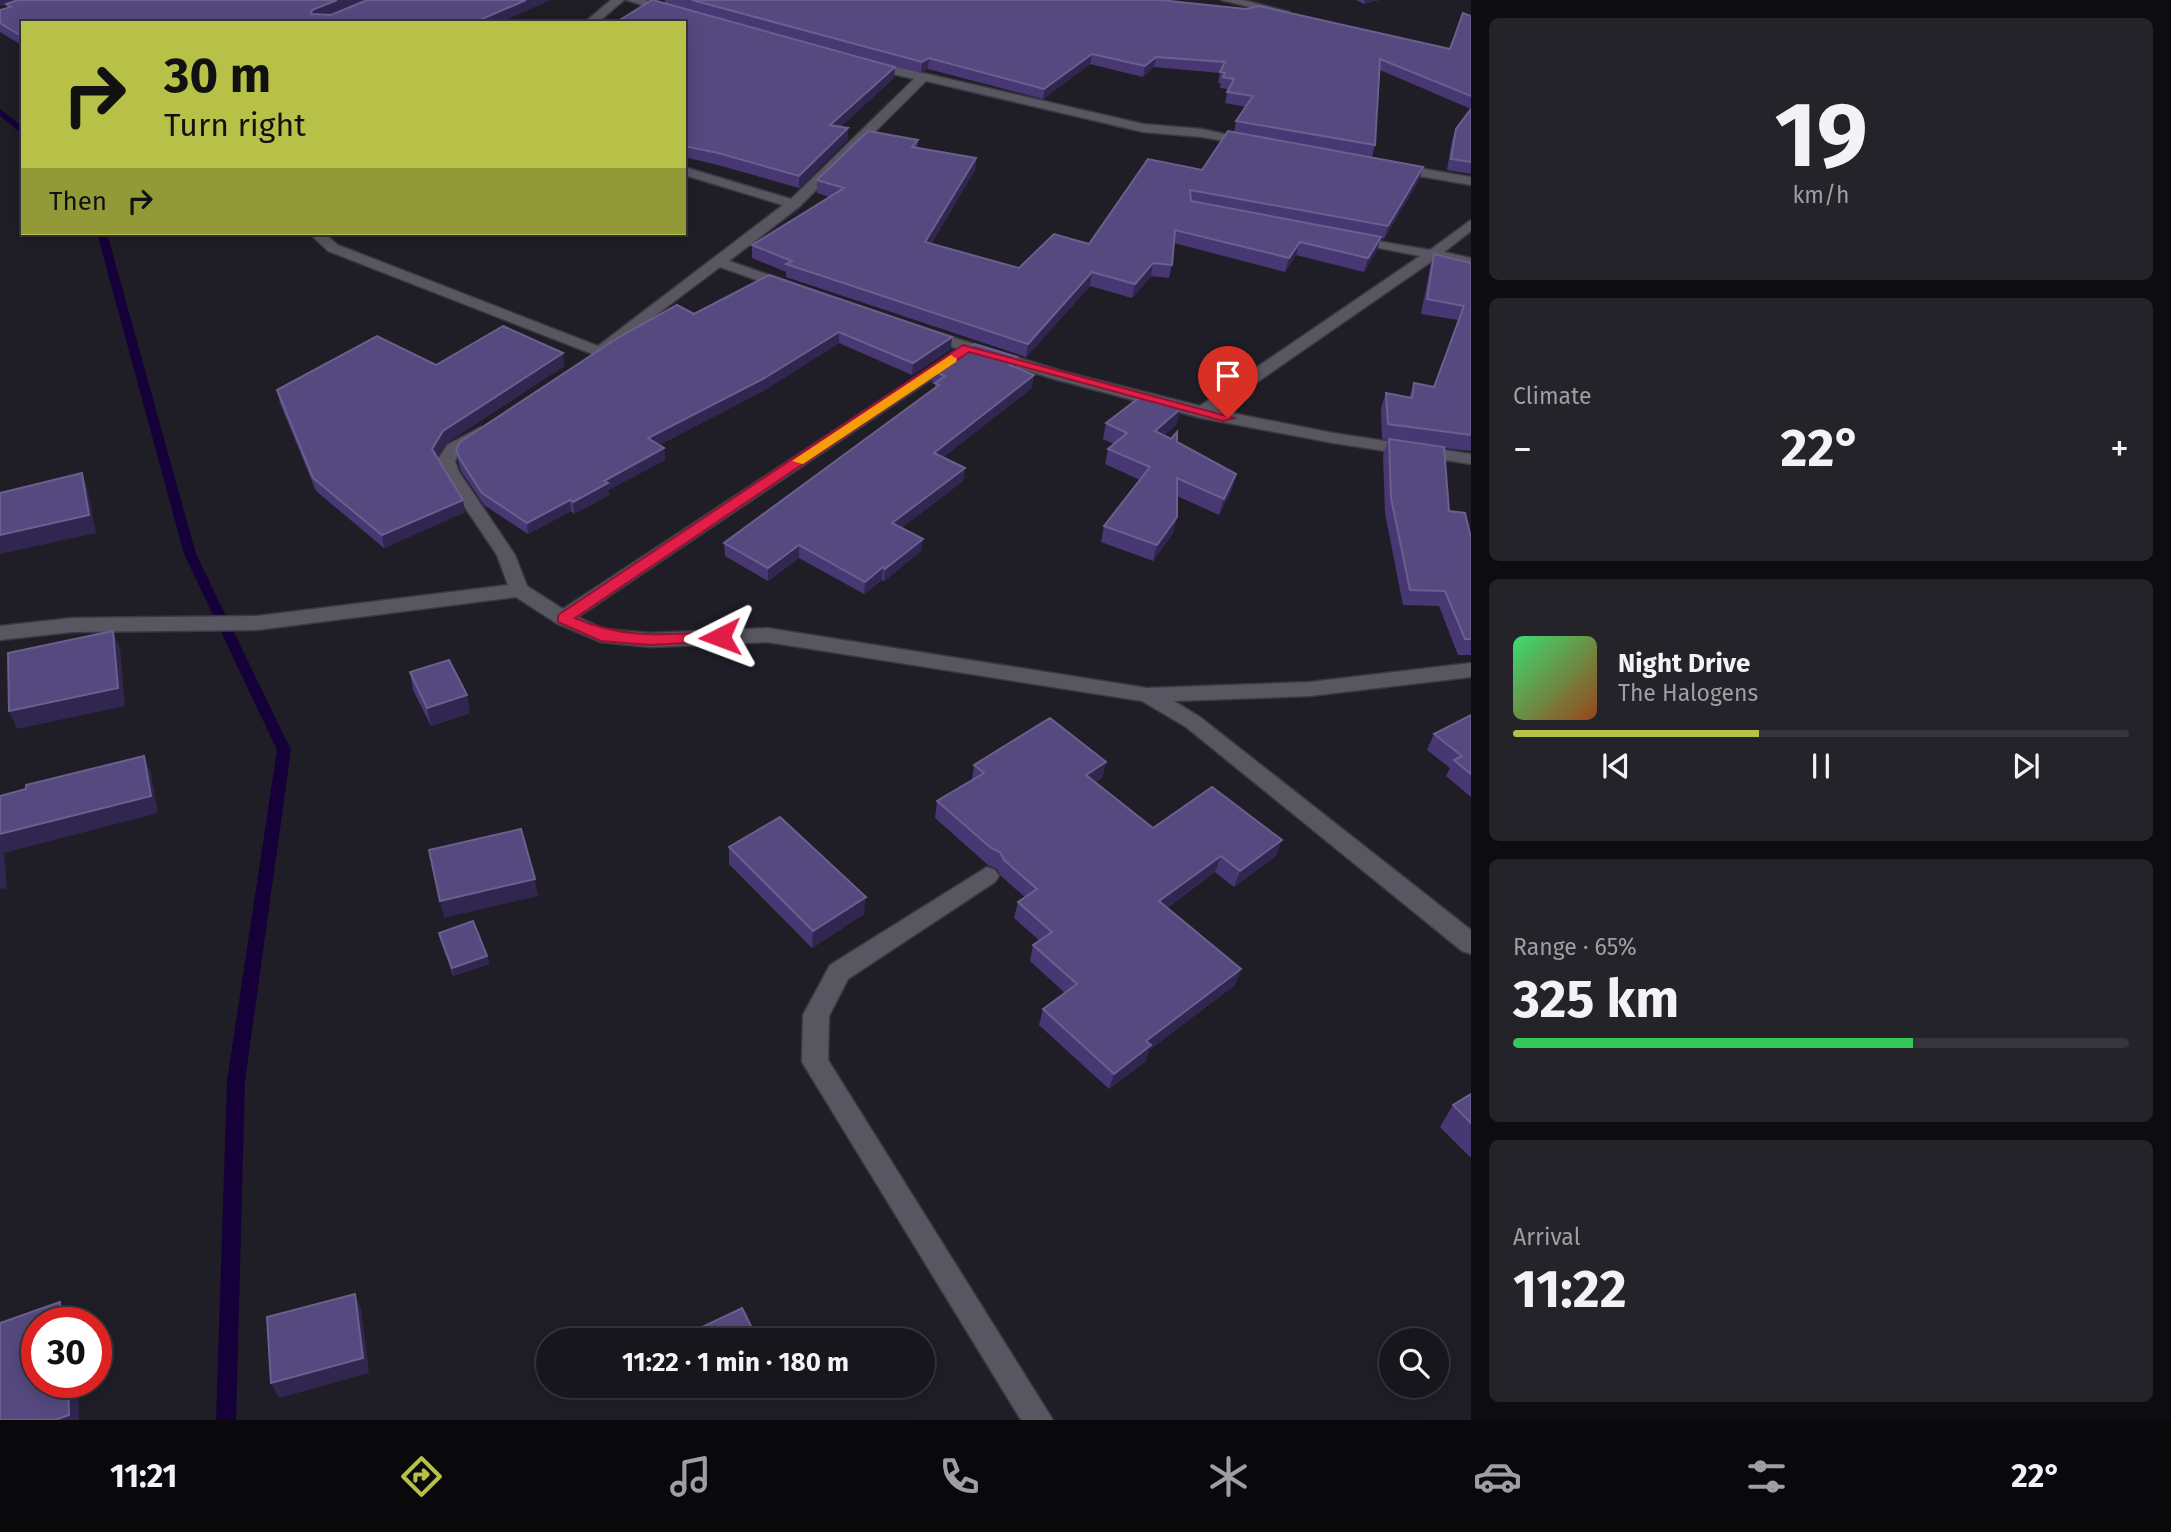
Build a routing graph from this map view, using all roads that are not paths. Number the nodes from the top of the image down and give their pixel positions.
1 (618, 0) edge
2 (632, 0) edge
3 (1227, 0) edge
4 (1284, 12) edge
5 (684, 14) edge
6 (592, 21) edge
7 (855, 61) edge
8 (921, 79) junction
9 (1268, 145) edge
10 (1375, 164) edge
11 (686, 172) edge
12 (1471, 181) edge
13 (794, 204) junction
14 (1471, 223) edge
15 (318, 235) edge
16 (1339, 237) edge
17 (1432, 255) junction
18 (719, 262) junction
19 (1471, 262) edge
20 (810, 294) edge
21 (915, 330) edge
22 (968, 348) junction
23 (1201, 413) junction
24 (498, 421) edge
25 (1471, 459) edge
26 (519, 590) junction
27 (563, 618) junction
28 (0, 633) edge
29 (1471, 670) edge
30 (1147, 695) junction
31 (988, 876) dead end
32 (1471, 944) edge
33 (1038, 1420) edge

1 - 6 street
2 - 5 street
3 - 4 street
7 - 8 street
8 - 9 street
8 - 13 street
10 - 12 street
11 - 13 street
13 - 18 street
14 - 17 street
15 - 18 street
16 - 17 street
17 - 19 street
17 - 23 street
18 - 20 street
21 - 22 street
22 - 23 street
22 - 27 street
23 - 25 street
24 - 26 street
26 - 27 street
26 - 28 street
27 - 30 street
29 - 30 street
30 - 32 street
31 - 33 street

